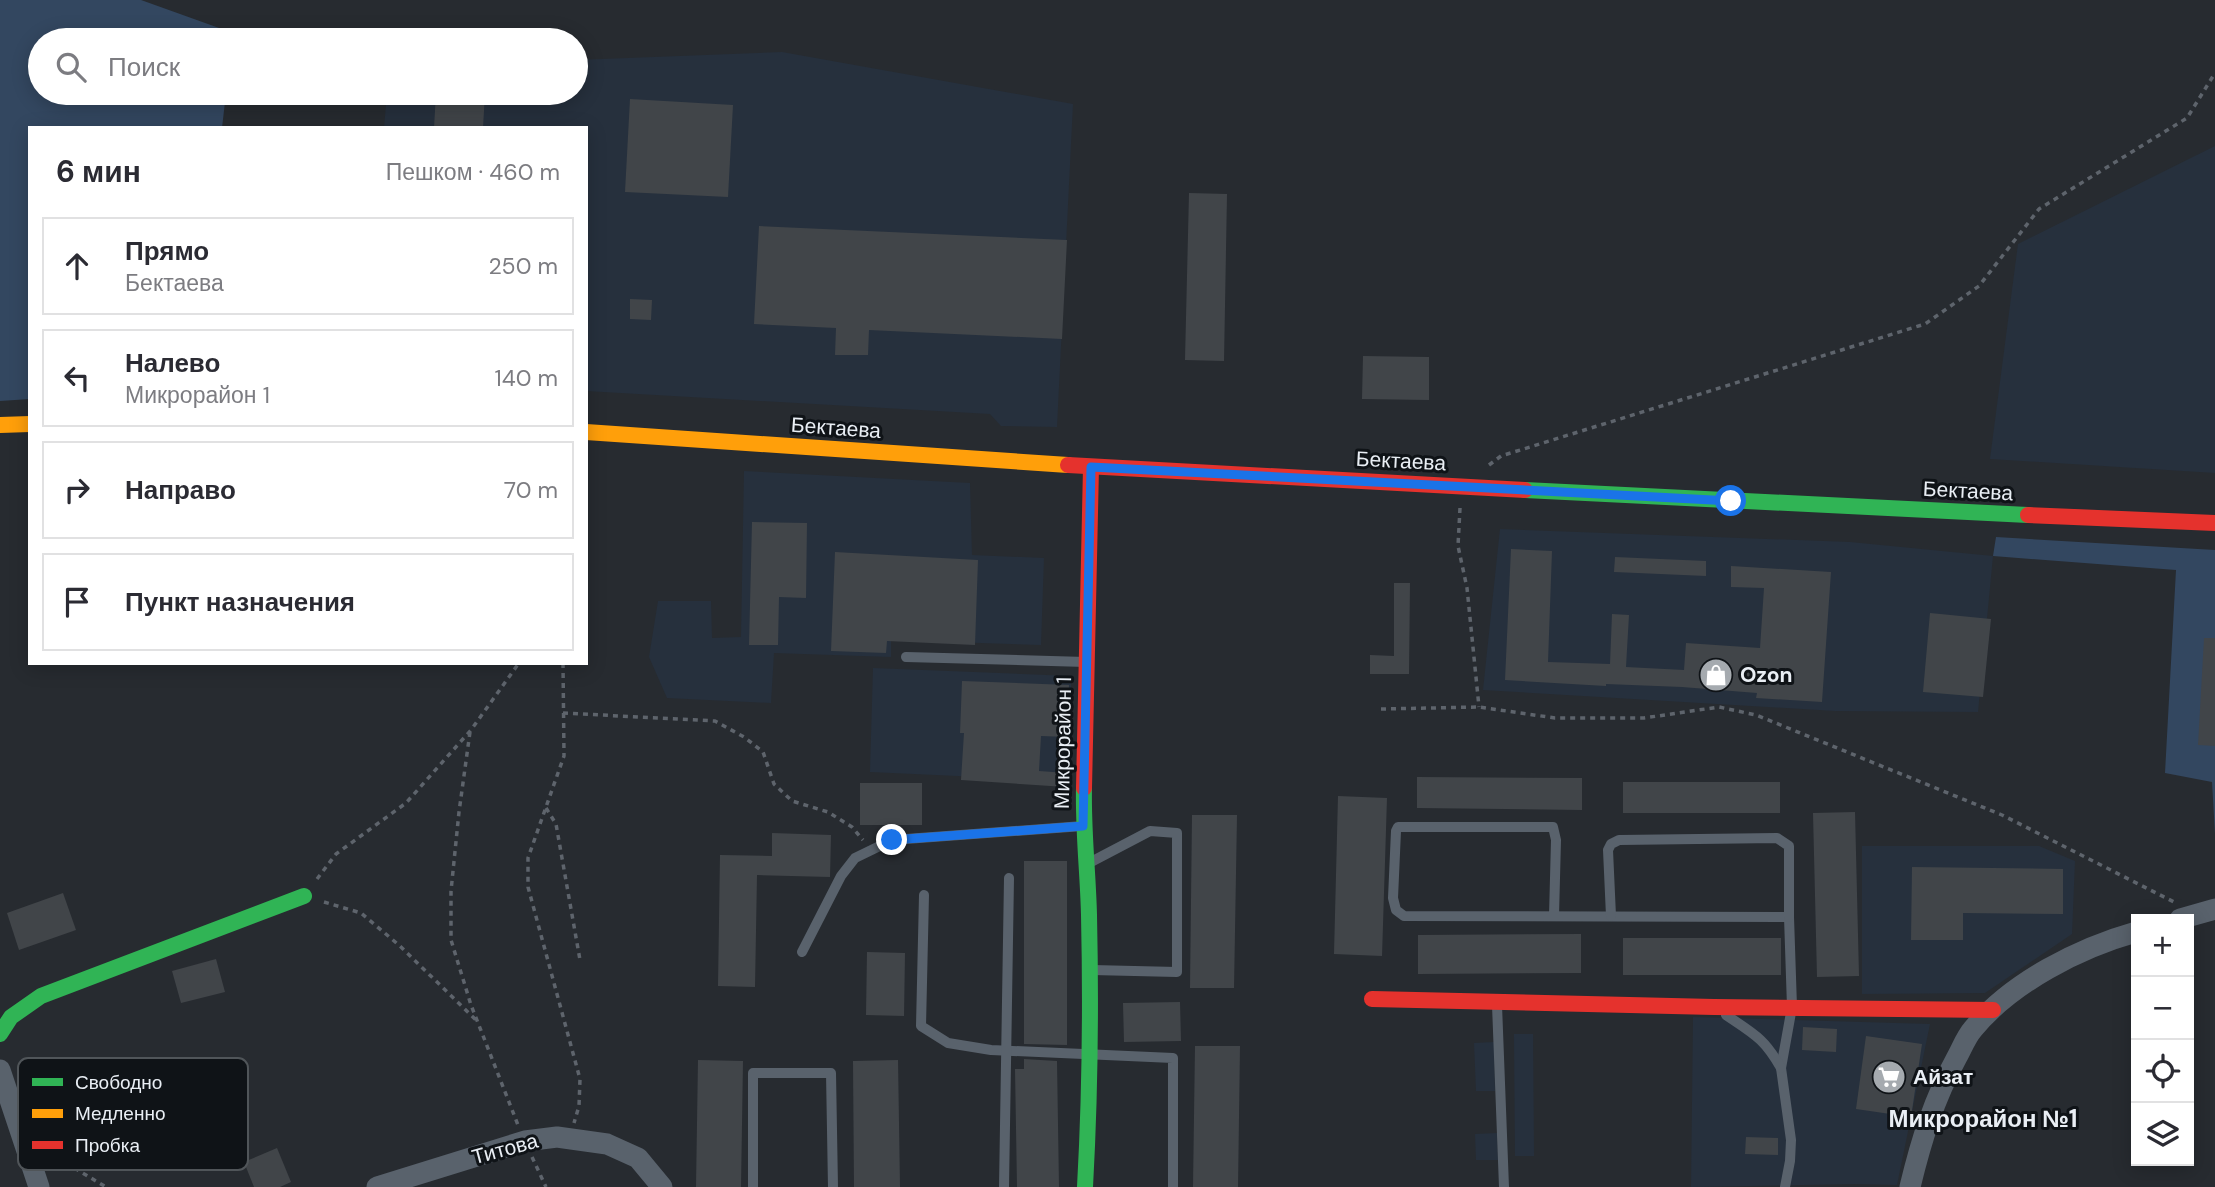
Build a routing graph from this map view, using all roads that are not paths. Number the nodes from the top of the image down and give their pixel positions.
1 (28, 424) edge
2 (0, 425) edge
3 (588, 432) edge
4 (1091, 467) junction
5 (2215, 523) edge
6 (906, 656) dead end
7 (1086, 663) junction
8 (1083, 826) junction
9 (1087, 864) junction
10 (1009, 878) dead end
11 (924, 895) dead end
12 (304, 896) road end
13 (1554, 916) junction
14 (1611, 916) junction
15 (1789, 917) junction
16 (2131, 933) edge
17 (802, 952) dead end
18 (1089, 970) junction
19 (1372, 999) dead end
20 (1497, 1002) junction
21 (1714, 1007) junction
22 (1792, 1007) junction
23 (1993, 1010) junction
24 (0, 1034) edge
25 (1007, 1051) junction
26 (1089, 1055) junction
27 (1781, 1068) junction
28 (0, 1070) edge
29 (18, 1123) edge
30 (33, 1170) edge
31 (39, 1187) edge
32 (377, 1187) edge
33 (662, 1187) edge
34 (753, 1187) edge
35 (832, 1187) edge
36 (1004, 1187) edge
37 (1084, 1187) edge
38 (1173, 1187) edge
39 (1504, 1187) edge
40 (1785, 1187) edge
41 (1910, 1187) edge
42 (1917, 1187) edge

1 - 2 street
3 - 4 street, Бектаева
4 - 5 street, Бектаева
4 - 7 street, Микрорайон 1
6 - 7 lane
7 - 8 street, Микрорайон 1
8 - 9 street, Микрорайон 1
8 - 17 lane
9 - 18 street, Микрорайон 1
9 - 18 lane
10 - 25 lane
11 - 25 lane
12 - 24 street
13 - 13 lane
13 - 14 lane
14 - 15 lane
14 - 15 lane
15 - 22 lane
16 - 23 street
18 - 26 street, Микрорайон 1
19 - 20 street
20 - 21 street
20 - 39 lane
21 - 22 street
21 - 27 lane
22 - 23 street
22 - 27 lane
23 - 41 street
25 - 26 lane
25 - 36 lane
26 - 37 street, Микрорайон 1
26 - 38 lane
27 - 40 lane
28 - 29 street
30 - 31 street
32 - 33 street, Титова
34 - 35 lane
41 - 42 street

